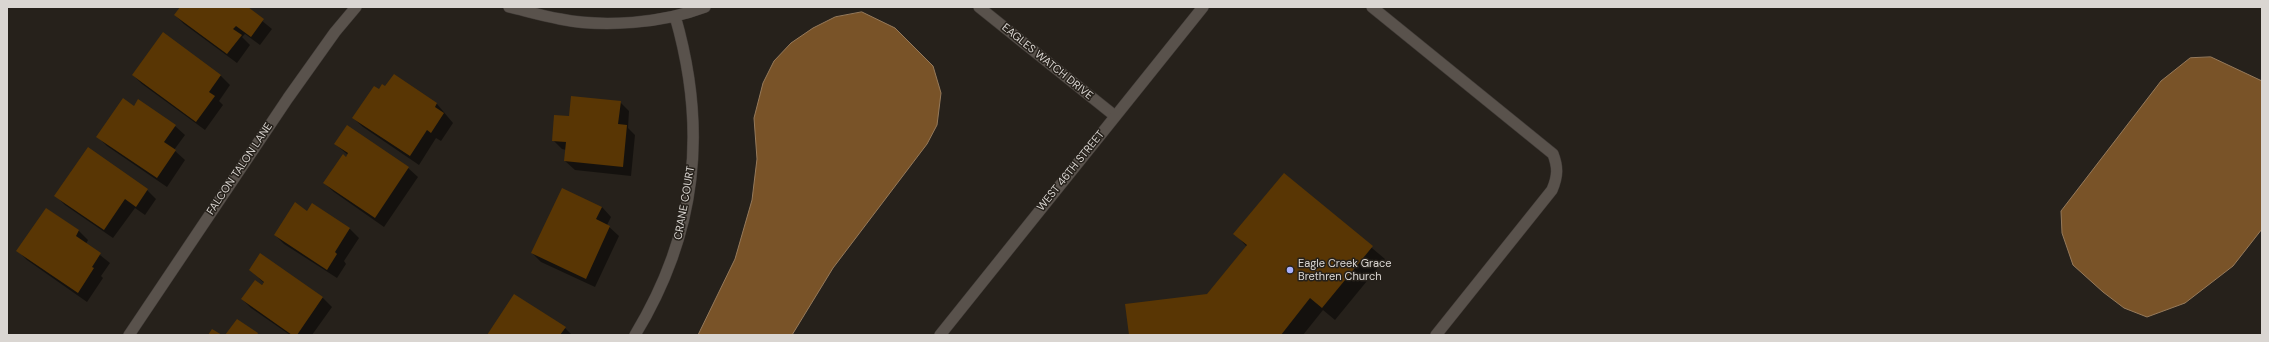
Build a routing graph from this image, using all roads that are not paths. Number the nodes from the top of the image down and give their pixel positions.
1 (356, 7) edge
2 (509, 7) edge
3 (704, 7) edge
4 (979, 7) edge
5 (1203, 7) edge
6 (1372, 7) edge
7 (675, 16) junction
8 (1115, 116) junction
9 (129, 335) edge
10 (635, 335) edge
11 (940, 335) edge
12 (1436, 335) edge

1 - 9 street, FALCON TALON LANE
2 - 7 street
3 - 7 street
4 - 8 street, EAGLES WATCH DRIVE
5 - 8 street, WEST 46TH STREET
6 - 12 street
7 - 10 street, CRANE COURT
8 - 11 street, WEST 46TH STREET

